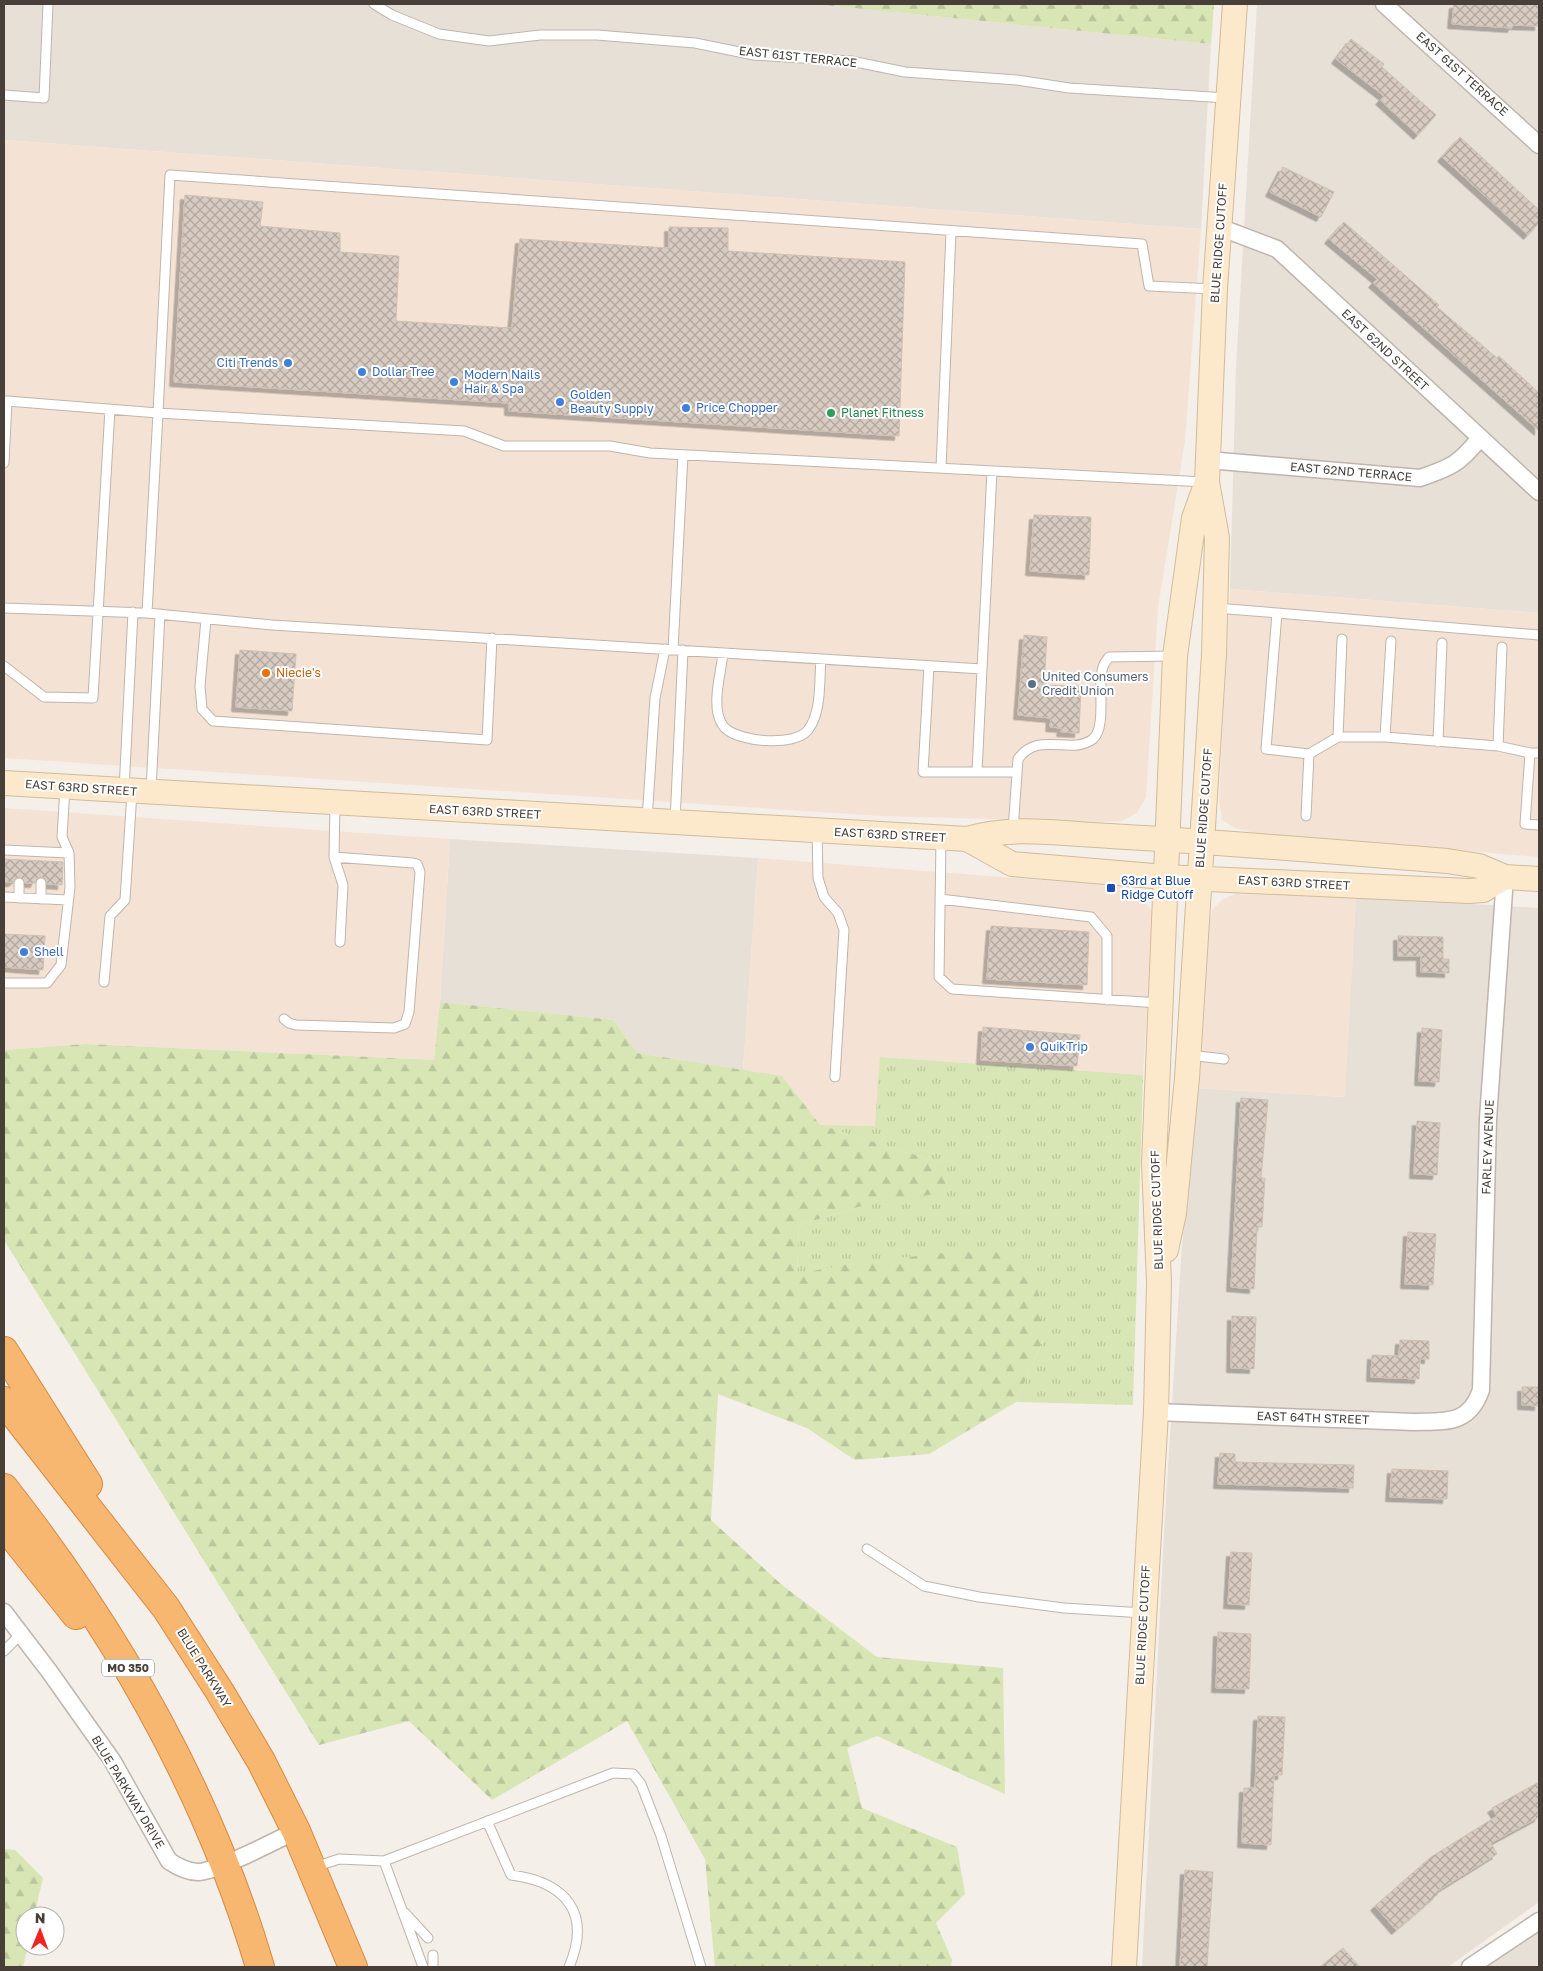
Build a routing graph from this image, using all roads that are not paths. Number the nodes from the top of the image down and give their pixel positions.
1 (48, 4) edge
2 (374, 4) edge
3 (1234, 4) edge
4 (1384, 4) edge
5 (4, 95) edge
6 (1228, 98) junction
7 (1539, 145) edge
8 (1219, 227) junction
9 (951, 232) junction
10 (1215, 288) junction
11 (110, 409) junction
12 (158, 413) junction
13 (1480, 438) junction
14 (683, 455) junction
15 (4, 463) edge
16 (940, 468) junction
17 (992, 471) junction
18 (1207, 471) junction
19 (1539, 492) edge
20 (4, 608) edge
21 (1216, 608) junction
22 (96, 611) junction
23 (133, 612) junction
24 (147, 613) junction
25 (1277, 613) junction
26 (160, 614) junction
27 (206, 619) junction
28 (1539, 635) edge
29 (492, 638) junction
30 (1342, 639) dead end
31 (1391, 641) dead end
32 (1442, 643) dead end
33 (1502, 647) dead end
34 (669, 649) junction
35 (683, 650) junction
36 (723, 653) junction
37 (1175, 656) junction
38 (821, 659) junction
39 (4, 666) edge
40 (929, 666) junction
41 (982, 669) junction
42 (1338, 736) junction
43 (1385, 737) junction
44 (1438, 742) junction
45 (1498, 746) junction
46 (1535, 753) edge
47 (1309, 754) junction
48 (977, 772) junction
49 (1017, 772) junction
50 (4, 783) edge
51 (65, 787) junction
52 (136, 792) junction
53 (335, 803) junction
54 (1306, 816) dead end
55 (647, 821) junction
56 (675, 823) junction
57 (1539, 825) edge
58 (817, 831) junction
59 (1013, 831) junction
60 (941, 838) junction
61 (967, 839) junction
62 (1167, 839) junction
63 (1201, 842) junction
64 (4, 850) edge
65 (69, 853) junction
66 (334, 857) junction
67 (1165, 877) junction
68 (1505, 878) junction
69 (1199, 879) junction
70 (1539, 879) edge
71 (19, 883) dead end
72 (41, 883) dead end
73 (4, 897) edge
74 (19, 898) junction
75 (41, 899) junction
76 (940, 899) junction
77 (68, 900) junction
78 (340, 942) dead end
79 (104, 982) dead end
80 (4, 983) edge
81 (1106, 1000) junction
82 (1160, 1003) junction
83 (284, 1018) dead end
84 (1188, 1055) junction
85 (1224, 1059) dead end
86 (835, 1077) dead end
87 (1159, 1282) junction
88 (4, 1351) edge
89 (4, 1401) edge
90 (1156, 1412) junction
91 (1468, 1413) joint
92 (4, 1488) edge
93 (4, 1525) edge
94 (868, 1548) dead end
95 (166, 1608) junction
96 (4, 1612) edge
97 (1144, 1613) junction
98 (21, 1634) junction
99 (4, 1650) edge
100 (138, 1685) junction
101 (487, 1821) junction
102 (296, 1831) junction
103 (384, 1861) junction
104 (224, 1865) junction
105 (312, 1868) junction
106 (402, 1909) junction
107 (1539, 1921) edge
108 (428, 1938) dead end
109 (433, 1955) dead end
110 (260, 1967) edge
111 (353, 1967) edge
112 (423, 1967) edge
113 (433, 1967) edge
114 (568, 1967) edge
115 (701, 1967) edge
116 (1124, 1967) edge
117 (1470, 1967) edge

1 - 5 lane
2 - 6 lane, EAST 61ST TERRACE
3 - 6 main road, BLUE RIDGE CUTOFF
4 - 7 street, EAST 61ST TERRACE
6 - 8 main road, BLUE RIDGE CUTOFF
8 - 10 main road, BLUE RIDGE CUTOFF
8 - 13 street, EAST 62ND STREET
9 - 10 lane
9 - 12 lane
9 - 16 lane
10 - 18 main road, BLUE RIDGE CUTOFF
11 - 12 lane
11 - 15 lane
11 - 22 lane
12 - 14 lane
12 - 24 lane
13 - 18 street, EAST 62ND TERRACE
13 - 19 street, EAST 62ND STREET
14 - 16 lane
14 - 34 lane
16 - 17 lane
17 - 18 lane
17 - 41 lane
18 - 21 main road, BLUE RIDGE CUTOFF
18 - 37 main road, BLUE RIDGE CUTOFF
20 - 22 lane
21 - 25 lane
21 - 63 main road, BLUE RIDGE CUTOFF
22 - 23 lane
22 - 39 lane
23 - 24 lane
23 - 52 lane
24 - 26 lane
25 - 28 lane
25 - 47 lane
26 - 27 lane
26 - 52 lane
27 - 29 lane
27 - 29 lane
29 - 34 lane
30 - 42 lane
31 - 43 lane
32 - 44 lane
33 - 45 lane
34 - 35 lane
34 - 55 lane
35 - 36 lane
35 - 56 lane
36 - 38 lane
36 - 38 lane
37 - 49 lane
37 - 62 main road, BLUE RIDGE CUTOFF
38 - 40 lane
40 - 41 lane
40 - 48 lane
41 - 48 lane
42 - 43 lane
42 - 47 lane
43 - 44 lane
44 - 45 lane
45 - 46 lane
46 - 57 lane
47 - 54 lane
48 - 49 lane
49 - 59 lane
50 - 51 main road, EAST 63RD STREET
51 - 52 main road, EAST 63RD STREET
51 - 65 lane
52 - 53 main road, EAST 63RD STREET
52 - 79 lane
53 - 55 main road, EAST 63RD STREET
53 - 66 lane
55 - 56 main road, EAST 63RD STREET
56 - 58 main road, EAST 63RD STREET
58 - 60 main road, EAST 63RD STREET
58 - 86 lane
59 - 61 main road, EAST 63RD STREET
59 - 62 main road, EAST 63RD STREET
60 - 61 main road, EAST 63RD STREET
60 - 76 lane
61 - 67 main road, EAST 63RD STREET
62 - 63 main road, EAST 63RD STREET
62 - 67 main road, BLUE RIDGE CUTOFF
63 - 68 main road, EAST 63RD STREET
63 - 69 main road, BLUE RIDGE CUTOFF
64 - 65 lane
65 - 77 lane
66 - 78 lane
66 - 83 lane
67 - 69 main road, EAST 63RD STREET
67 - 82 main road, BLUE RIDGE CUTOFF
68 - 69 main road, EAST 63RD STREET
68 - 70 main road, EAST 63RD STREET
68 - 91 street, FARLEY AVENUE
69 - 84 main road, BLUE RIDGE CUTOFF
71 - 74 lane
72 - 75 lane
73 - 74 lane
74 - 75 lane
75 - 77 lane
76 - 81 lane
76 - 81 lane
77 - 80 lane
81 - 82 lane
82 - 87 main road, BLUE RIDGE CUTOFF
84 - 85 lane
84 - 87 main road, BLUE RIDGE CUTOFF
87 - 90 main road, BLUE RIDGE CUTOFF
88 - 95 highway
89 - 95 highway, BLUE PARKWAY
90 - 91 street, EAST 64TH STREET
90 - 97 main road, BLUE RIDGE CUTOFF
92 - 100 highway, MO 350
93 - 100 highway
94 - 97 lane
95 - 102 highway, BLUE PARKWAY
96 - 98 street, BLUE PARKWAY DRIVE
97 - 116 main road, BLUE RIDGE CUTOFF
98 - 99 lane
98 - 104 street, BLUE PARKWAY DRIVE
100 - 104 highway, MO 350
101 - 103 lane
101 - 114 lane
101 - 115 lane
102 - 104 street, BLUE PARKWAY DRIVE
102 - 105 highway, BLUE PARKWAY
103 - 105 lane
103 - 106 lane
104 - 110 highway, MO 350
105 - 111 highway, BLUE PARKWAY
106 - 108 lane
106 - 112 lane
107 - 117 street
109 - 113 lane

